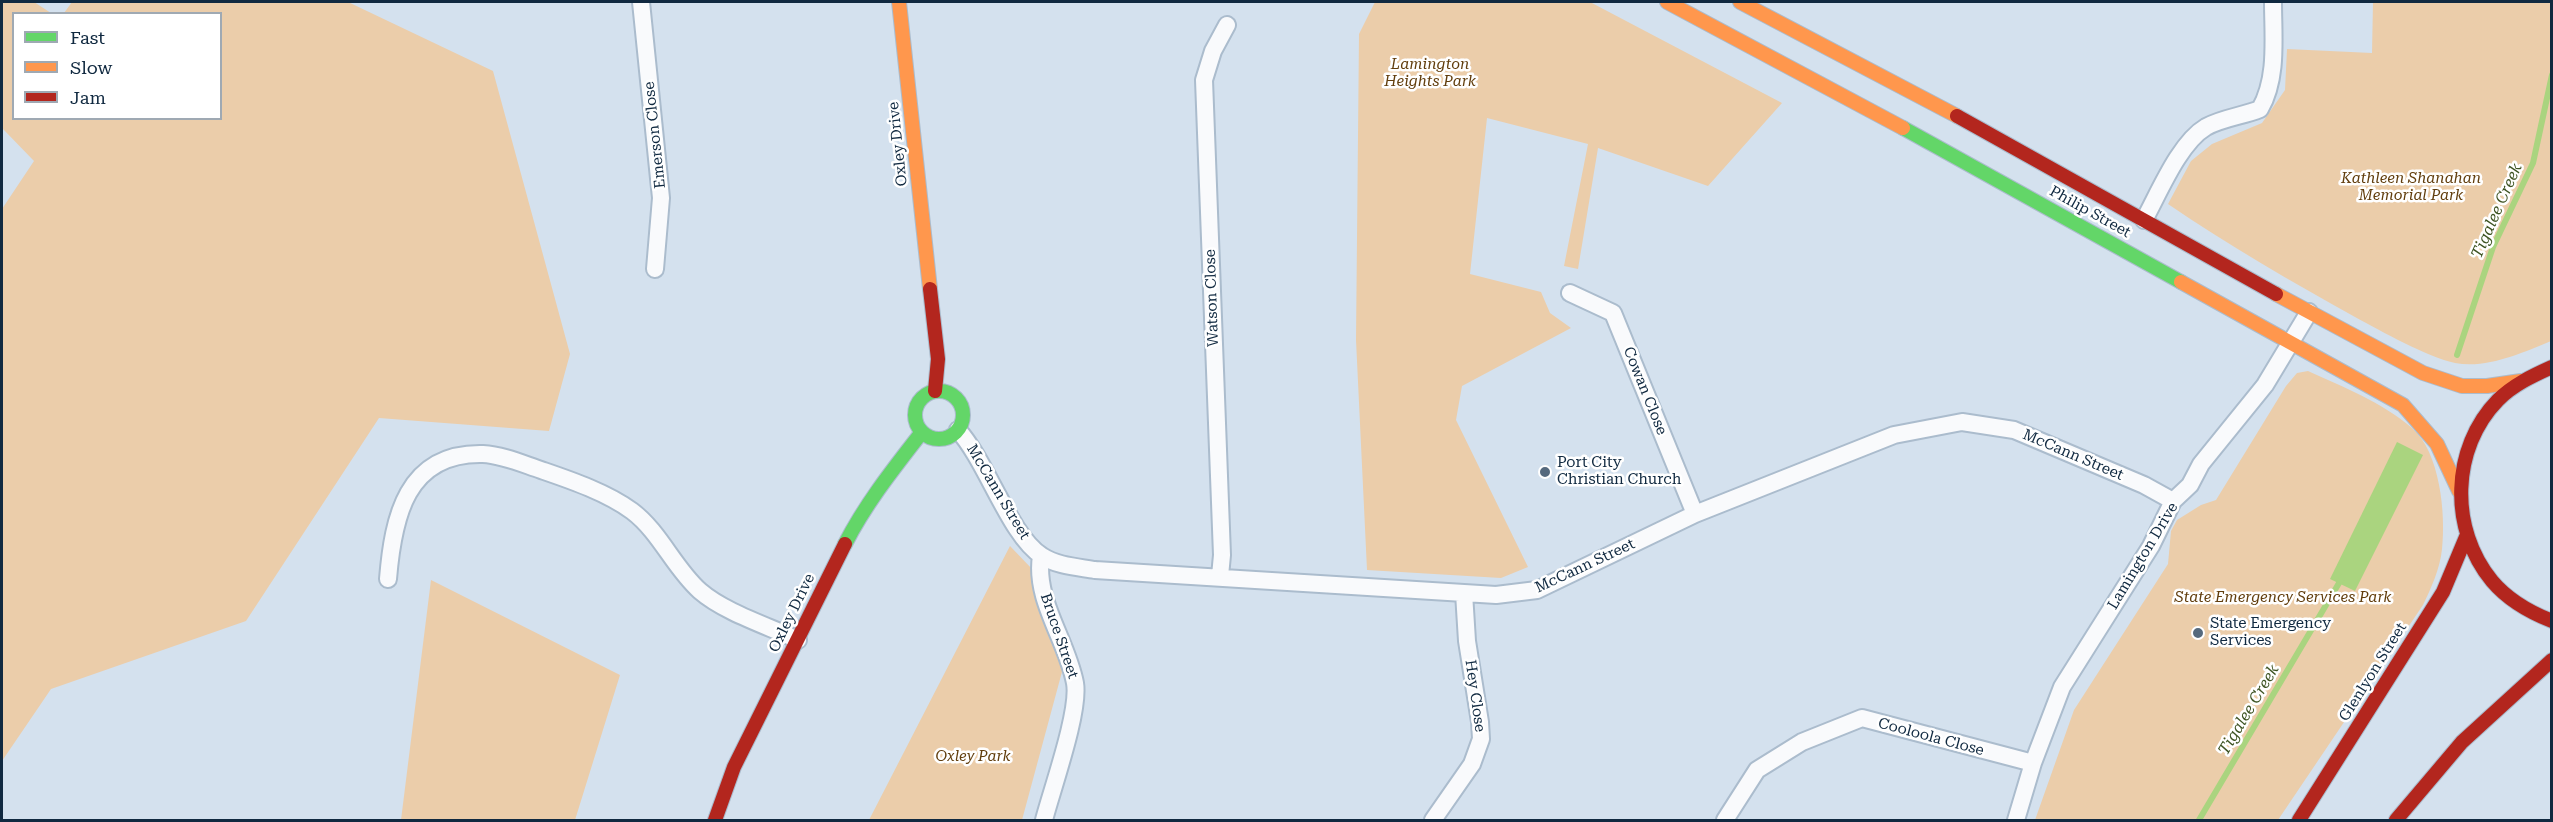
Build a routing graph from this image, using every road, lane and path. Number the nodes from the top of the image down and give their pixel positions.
1 (641, 2) edge
2 (900, 2) edge
3 (1667, 2) edge
4 (1740, 2) edge
5 (2273, 2) edge
6 (1227, 25) dead end
7 (2144, 220) junction
8 (655, 269) dead end
9 (1570, 293) dead end
10 (2309, 312) junction
11 (2292, 343) junction
12 (2552, 367) edge
13 (2521, 381) junction
14 (936, 391) junction
15 (958, 430) junction
16 (922, 432) junction
17 (2459, 491) junction
18 (2173, 501) junction
19 (1695, 514) junction
20 (2466, 537) junction
21 (1041, 556) junction
22 (1220, 576) junction
23 (388, 579) dead end
24 (1464, 593) junction
25 (2552, 621) edge
26 (798, 640) junction
27 (2552, 660) edge
28 (2033, 763) junction
29 (715, 820) edge
30 (1044, 820) edge
31 (1433, 820) edge
32 (1725, 820) edge
33 (2016, 820) edge
34 (2299, 820) edge
35 (2396, 820) edge

1 - 8 street, Emerson Close
2 - 14 main road, Oxley Drive
3 - 11 main road, Philip Street
4 - 7 main road, Philip Street
5 - 7 street
6 - 22 street, Watson Close
7 - 10 main road, Philip Street
9 - 19 street, Cowan Close
10 - 11 street, Lamington Drive
10 - 13 main road, Philip Street
11 - 17 main road, Philip Street
11 - 18 street, Lamington Drive
12 - 13 main road
13 - 17 main road
14 - 15 main road
14 - 16 main road
15 - 16 main road
15 - 21 street, McCann Street
16 - 26 main road, Oxley Drive
17 - 20 main road
18 - 19 street, McCann Street
18 - 28 street, Lamington Drive
19 - 24 street, McCann Street
20 - 25 main road
20 - 34 main road, Glenlyon Street
21 - 22 street, McCann Street
21 - 30 street, Bruce Street
22 - 24 street, McCann Street
23 - 26 street
24 - 31 street, Hey Close
26 - 29 main road, Oxley Drive
27 - 35 main road
28 - 32 street, Cooloola Close
28 - 33 street, Lamington Drive

